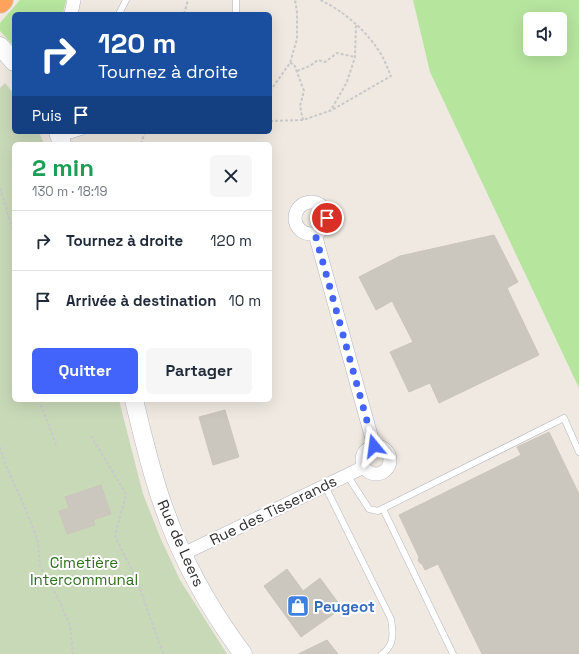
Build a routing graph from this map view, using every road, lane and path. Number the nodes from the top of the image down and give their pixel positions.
1 (74, 0) edge
2 (126, 0) edge
3 (188, 0) edge
4 (236, 0) edge
5 (295, 0) edge
6 (320, 0) edge
7 (71, 12) edge
8 (120, 12) edge
9 (185, 12) edge
10 (236, 12) edge
11 (356, 23) junction
12 (0, 46) edge
13 (355, 57) junction
14 (12, 60) edge
15 (290, 63) junction
16 (297, 71) junction
17 (272, 88) edge
18 (332, 110) junction
19 (303, 120) junction
20 (272, 121) edge
21 (75, 134) edge
22 (60, 138) edge
23 (0, 188) edge
24 (12, 227) edge
25 (315, 234) dead end
26 (40, 402) edge
27 (135, 402) edge
28 (91, 436) dead end
29 (374, 446) junction
30 (0, 447) edge
31 (57, 448) dead end
32 (579, 452) edge
33 (364, 467) junction
34 (347, 475) junction
35 (325, 486) junction
36 (383, 509) junction
37 (183, 554) junction
38 (73, 654) edge
39 (164, 654) edge
40 (243, 654) edge
41 (382, 654) edge
42 (453, 654) edge

1 - 7 street
2 - 8 lane
3 - 9 path
4 - 10 lane
5 - 15 path
6 - 11 path
11 - 13 path
11 - 18 path
12 - 14 street
13 - 16 path
13 - 18 path
15 - 16 path
15 - 17 path
16 - 19 path
18 - 19 path
19 - 20 path
21 - 22 lane
23 - 24 path
25 - 29 street
26 - 31 path
27 - 37 street, Rue de Leers
28 - 39 path
29 - 33 street
29 - 33 street
30 - 38 path
32 - 36 lane
33 - 34 street, Rue des Tisserands
34 - 35 street, Rue des Tisserands
34 - 36 lane
35 - 37 street, Rue des Tisserands
35 - 41 lane
36 - 42 lane
37 - 40 street, Rue de Leers

